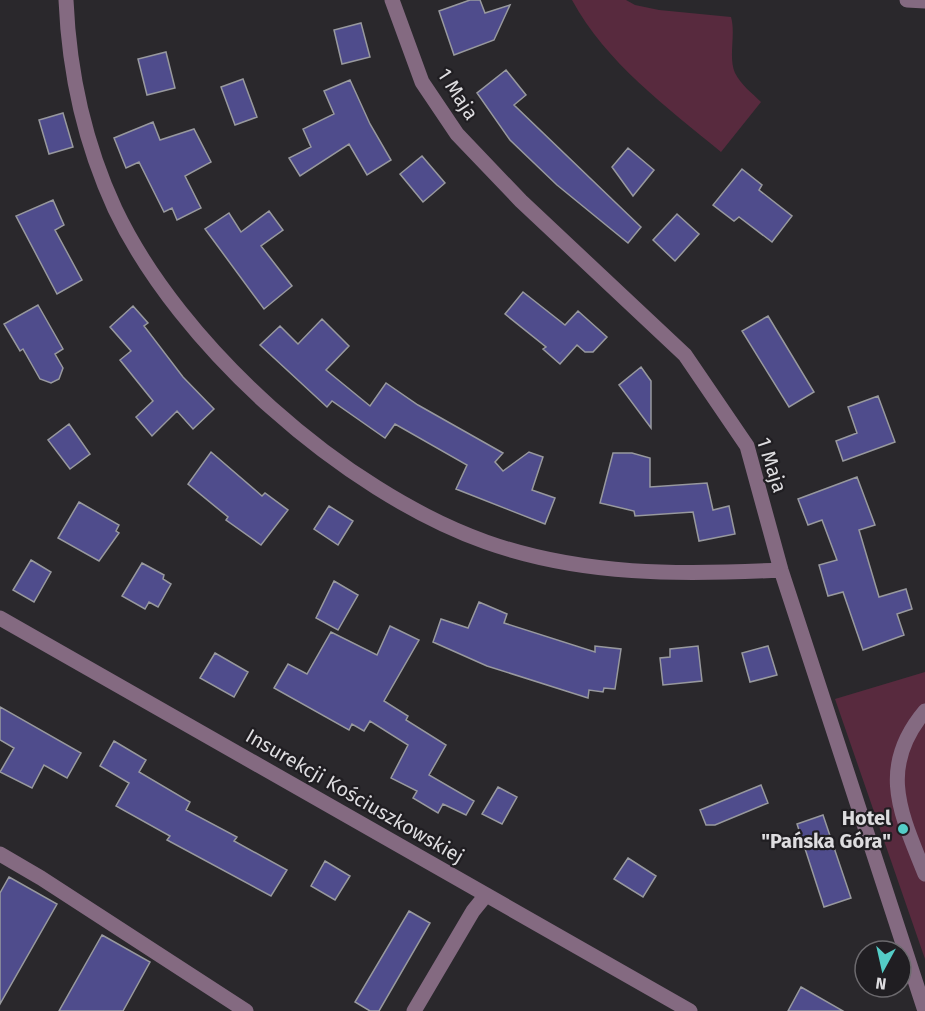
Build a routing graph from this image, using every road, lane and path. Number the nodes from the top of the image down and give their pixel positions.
1 (66, 0) edge
2 (392, 0) edge
3 (908, 0) edge
4 (925, 1) edge
5 (781, 570) junction
6 (0, 618) edge
7 (925, 711) edge
8 (0, 854) edge
9 (925, 874) edge
10 (486, 895) junction
11 (246, 1011) edge
12 (414, 1011) edge
13 (690, 1011) edge
14 (925, 1011) edge

1 - 5 street
2 - 5 street, 1 Maja
3 - 4 street
5 - 14 street, 1 Maja
6 - 10 street, Insurekcji Kościuszkowskiej
7 - 9 street
8 - 11 street
10 - 12 street
10 - 13 street, Insurekcji Kościuszkowskiej

